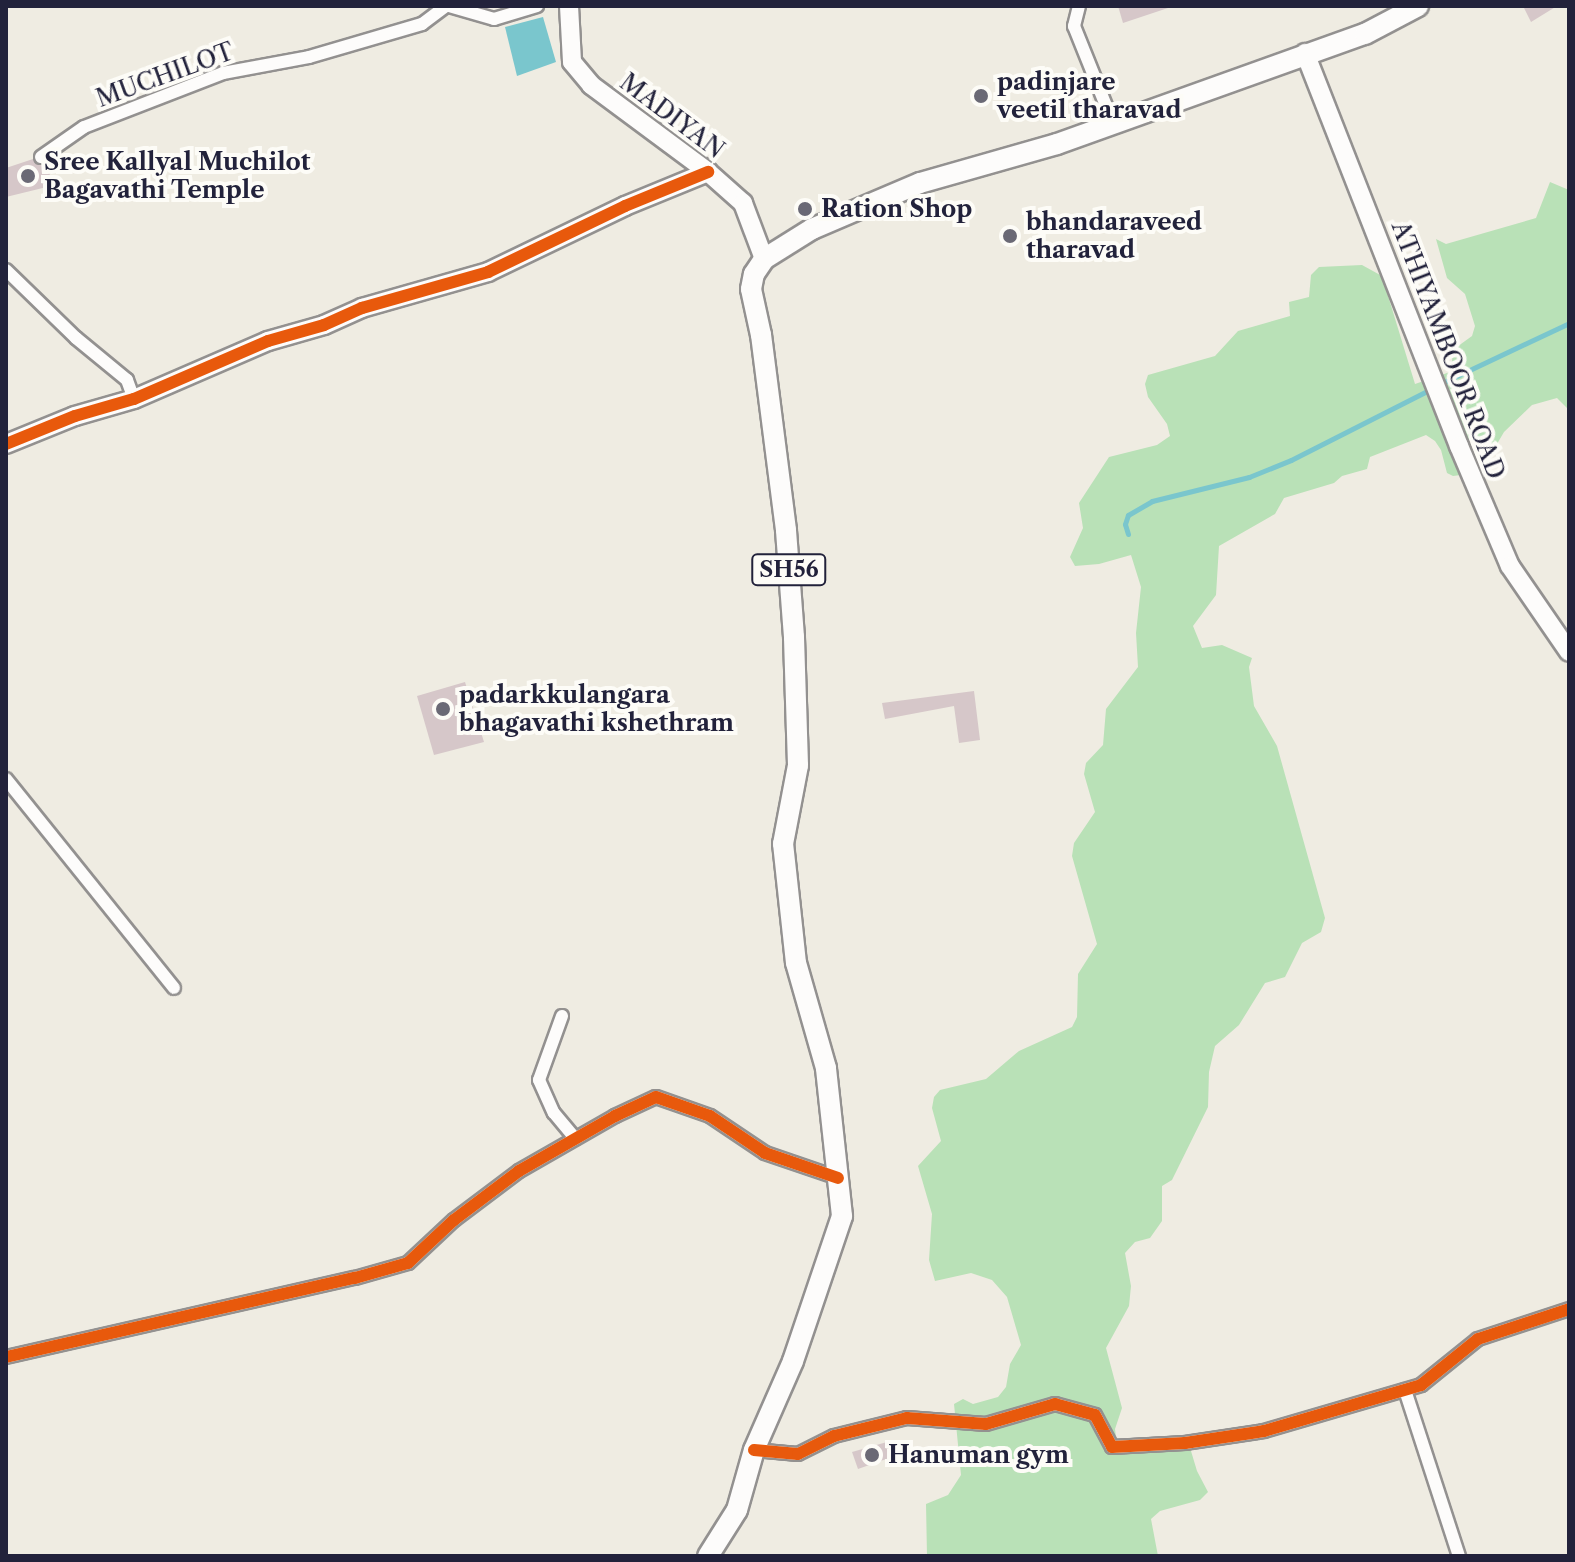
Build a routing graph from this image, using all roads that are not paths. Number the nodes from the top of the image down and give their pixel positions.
1 (448, 6) edge
2 (537, 6) edge
3 (569, 6) edge
4 (1079, 6) edge
5 (1418, 6) edge
6 (1305, 53) junction
7 (1113, 123) junction
8 (41, 157) dead end
9 (708, 172) junction
10 (764, 259) junction
11 (6, 270) edge
12 (134, 399) junction
13 (6, 444) edge
14 (1569, 652) edge
15 (6, 779) edge
16 (174, 988) dead end
17 (562, 1016) dead end
18 (575, 1138) junction
19 (838, 1178) junction
20 (1569, 1309) edge
21 (6, 1357) edge
22 (1405, 1390) junction
23 (754, 1450) junction
24 (708, 1556) edge
25 (1459, 1556) edge

1 - 2 street
1 - 8 street, MUCHILOT
3 - 9 street, MADIYAN
4 - 7 street
5 - 6 main road
6 - 7 main road
6 - 14 street, ATHIYAMBOOR ROAD
7 - 10 main road
9 - 10 street, MADIYAN
9 - 12 street
10 - 19 main road, SH56
11 - 12 street
12 - 13 street
15 - 16 street
17 - 18 street
18 - 19 street
18 - 21 street
19 - 23 main road, SH56
20 - 22 street
22 - 23 street
22 - 25 street
23 - 24 main road, SH56

